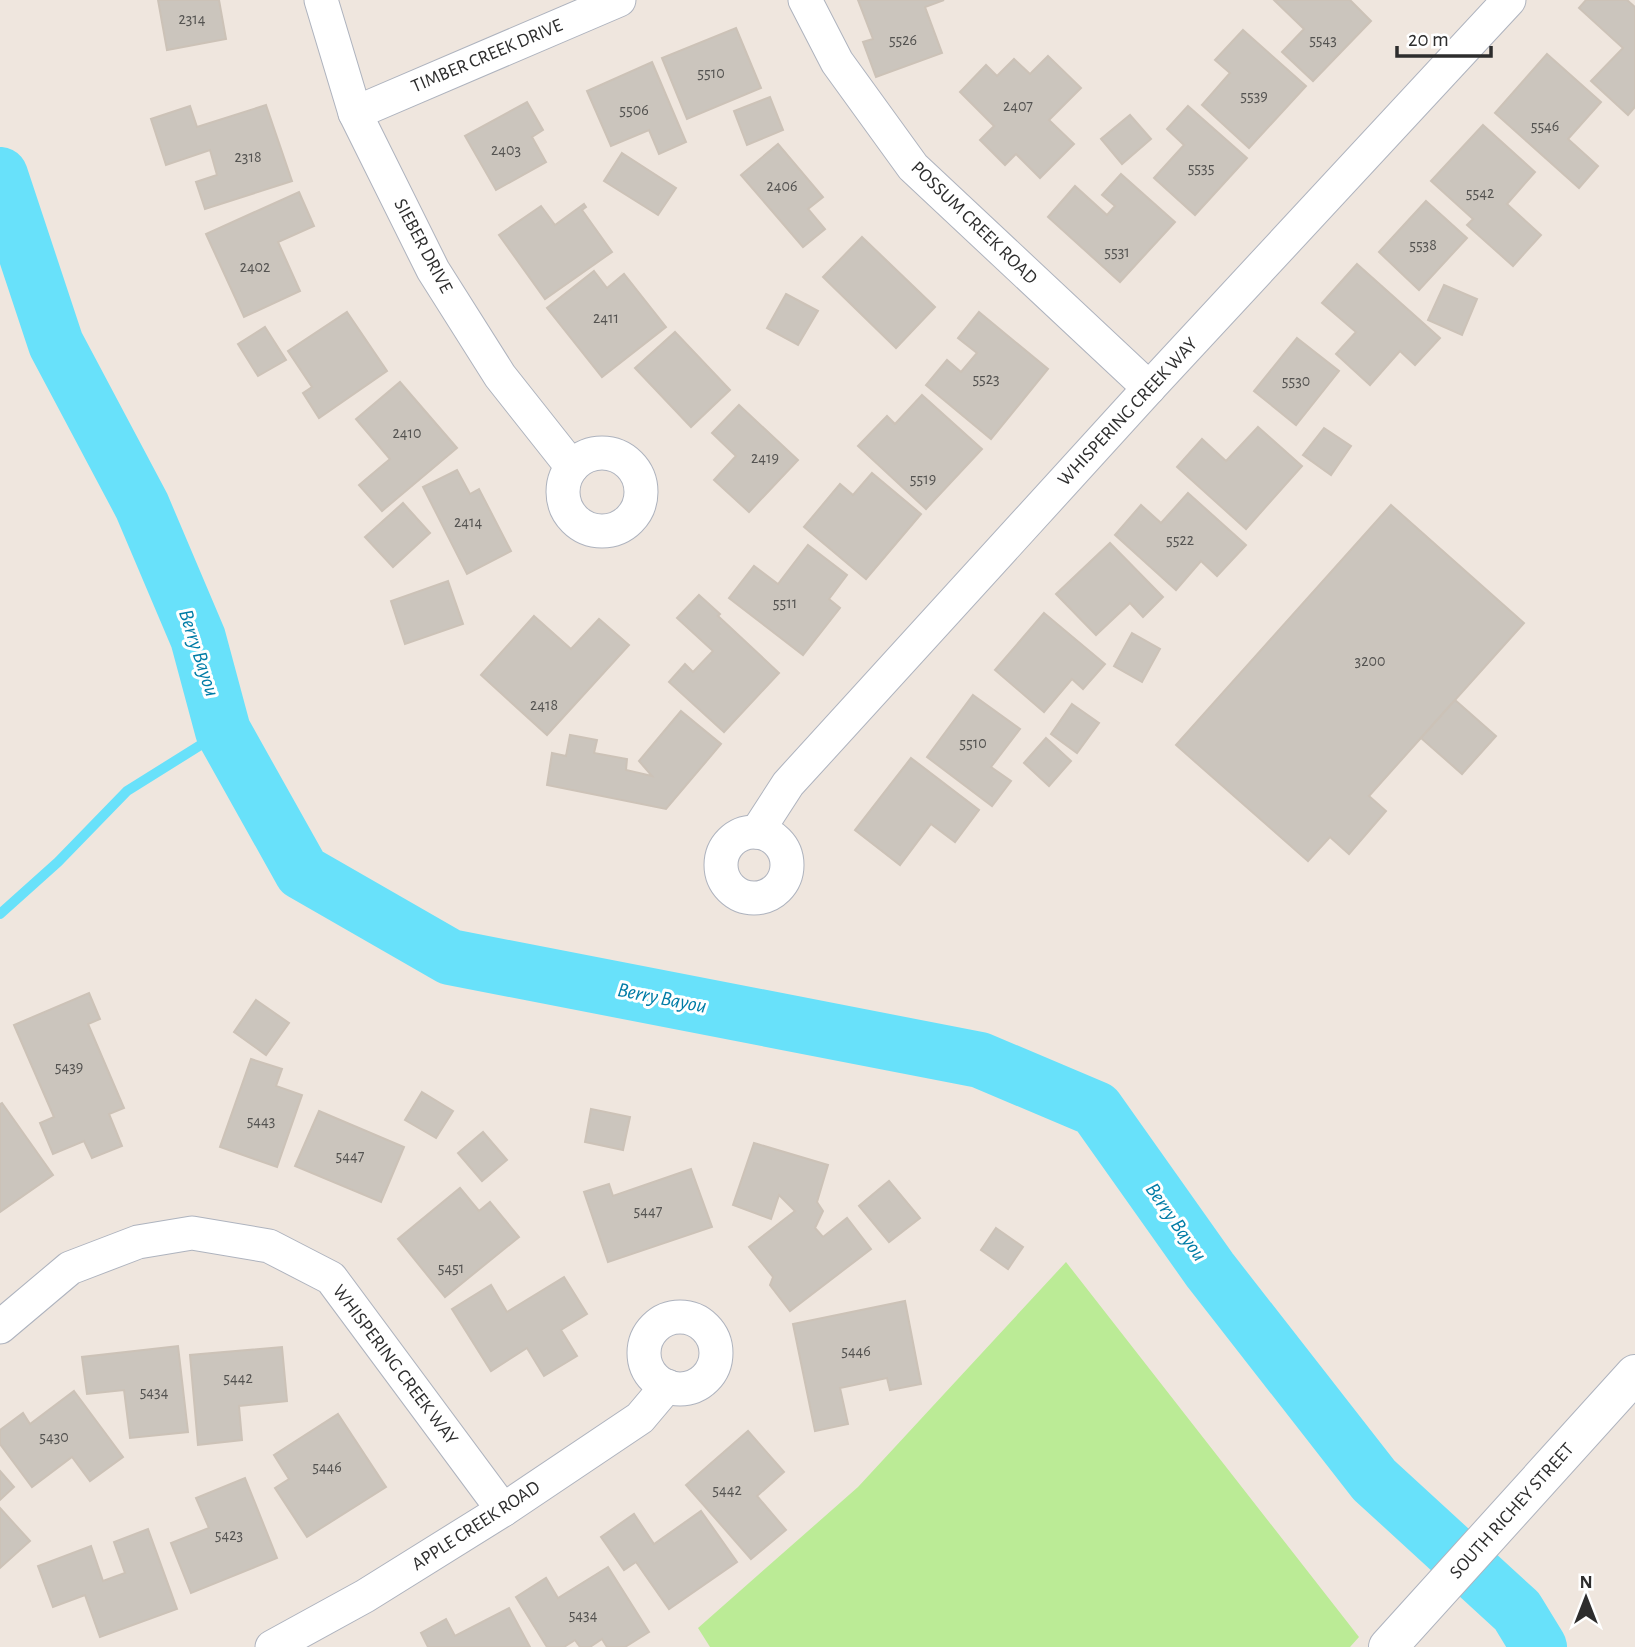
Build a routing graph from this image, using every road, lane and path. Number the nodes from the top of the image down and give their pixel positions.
1 (321, 0) edge
2 (619, 0) edge
3 (805, 0) edge
4 (1509, 0) edge
5 (355, 113) junction
6 (1149, 388) junction
7 (572, 467) dead end
8 (757, 832) dead end
9 (0, 1326) edge
10 (1635, 1374) edge
11 (667, 1386) dead end
12 (503, 1510) junction
13 (1389, 1646) edge
14 (272, 1647) edge

1 - 5 street, SIEBER DRIVE
2 - 5 street, TIMBER CREEK DRIVE
3 - 6 street, POSSUM CREEK ROAD
4 - 6 street, WHISPERING CREEK WAY
5 - 7 street, SIEBER DRIVE
6 - 8 street, WHISPERING CREEK WAY
9 - 12 street, WHISPERING CREEK WAY
10 - 13 main road, SOUTH RICHEY STREET
11 - 12 street, APPLE CREEK ROAD
12 - 14 street, APPLE CREEK ROAD

